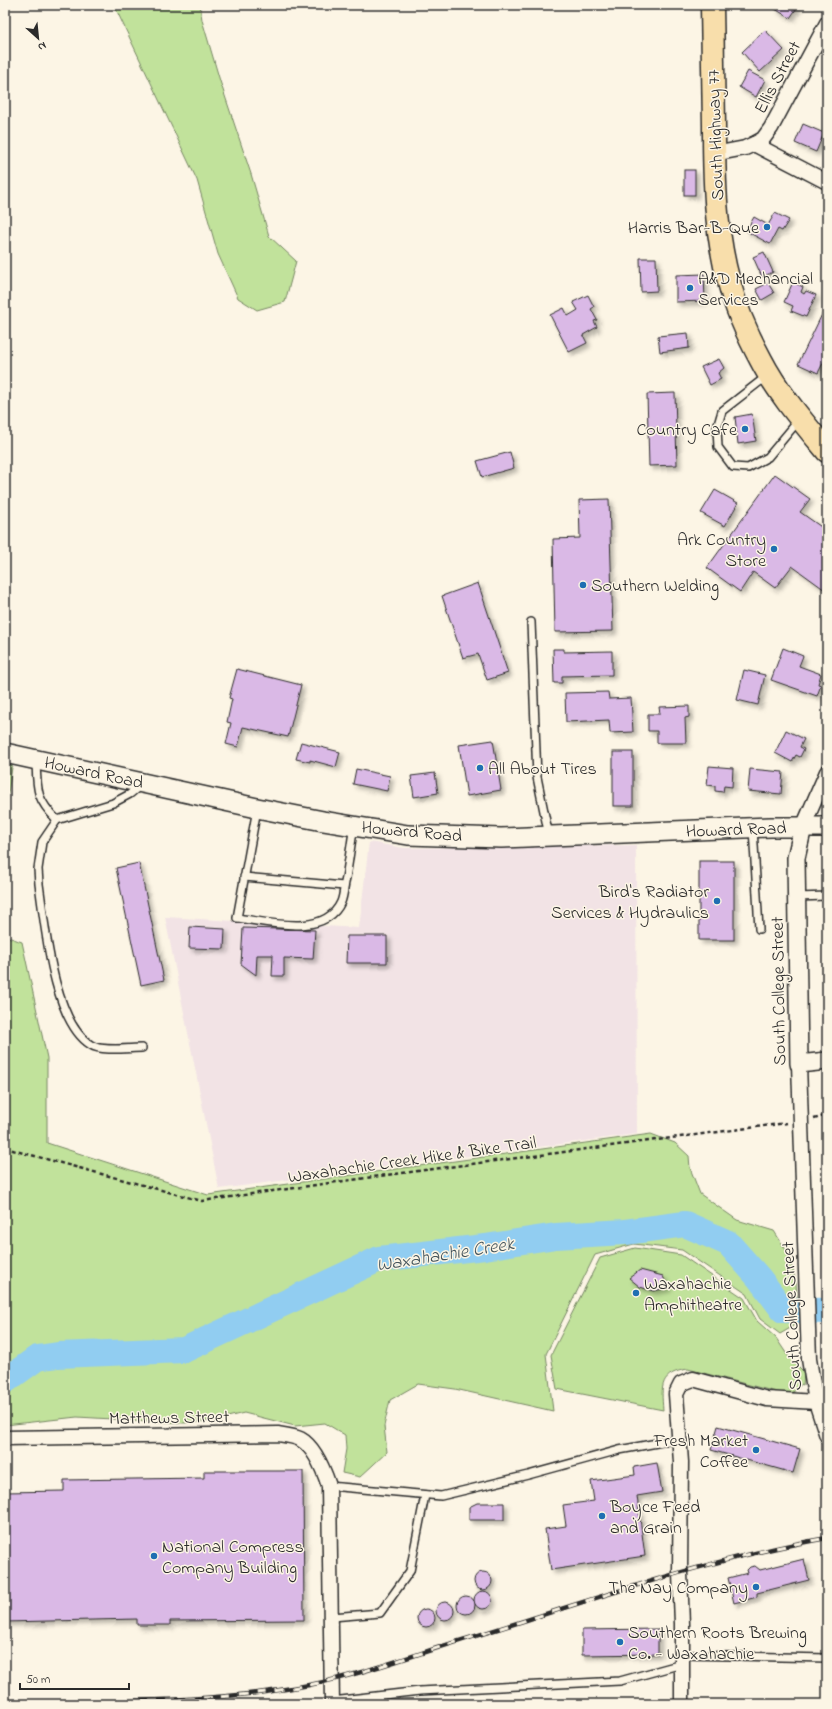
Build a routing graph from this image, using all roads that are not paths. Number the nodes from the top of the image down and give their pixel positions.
1 (712, 5) edge
2 (827, 23) edge
3 (754, 144) junction
4 (714, 154) junction
5 (827, 182) edge
6 (770, 374) junction
7 (801, 418) junction
8 (827, 451) edge
9 (531, 622) dead end
10 (5, 753) edge
11 (36, 760) junction
12 (827, 772) edge
13 (144, 782) junction
14 (257, 808) junction
15 (57, 820) junction
16 (354, 826) junction
17 (803, 827) junction
18 (827, 827) edge
19 (752, 828) junction
20 (549, 836) junction
21 (244, 877) junction
22 (344, 886) junction
23 (827, 896) edge
24 (796, 897) junction
25 (759, 929) dead end
26 (142, 1048) dead end
27 (827, 1061) edge
28 (799, 1064) junction
29 (816, 1402) junction
30 (827, 1436) edge
31 (5, 1438) edge
32 (679, 1439) junction
33 (329, 1486) junction
34 (424, 1495) junction
35 (332, 1617) junction
36 (827, 1658) edge
37 (682, 1659) junction
38 (332, 1702) edge
39 (682, 1704) edge

1 - 4 main road, South Highway 77
2 - 3 street, Ellis Street
3 - 4 street
3 - 5 street
4 - 6 main road, South Highway 77
6 - 7 main road, South Highway 77
6 - 7 lane
7 - 8 main road, South Highway 77
9 - 20 lane
10 - 11 main road, Howard Road
11 - 13 main road, Howard Road
11 - 15 lane
12 - 17 street, South College Street
13 - 14 main road, Howard Road
13 - 15 lane
14 - 16 main road, Howard Road
14 - 21 lane
15 - 26 lane
16 - 20 main road, Howard Road
16 - 22 lane
17 - 18 main road, Howard Road
17 - 19 main road, Howard Road
17 - 24 street, South College Street
19 - 20 main road, Howard Road
19 - 25 lane
21 - 22 lane
21 - 22 lane
23 - 24 lane
24 - 28 street, South College Street
27 - 28 street
28 - 29 street, South College Street
29 - 30 street
29 - 32 street, South College Street
31 - 33 street, Matthews Street
32 - 34 lane
32 - 37 street, South College Street
33 - 34 lane
33 - 35 street, Matthews Street
34 - 35 lane
35 - 38 street, Matthews Street
36 - 37 lane
37 - 38 lane
37 - 39 street, South College Street

